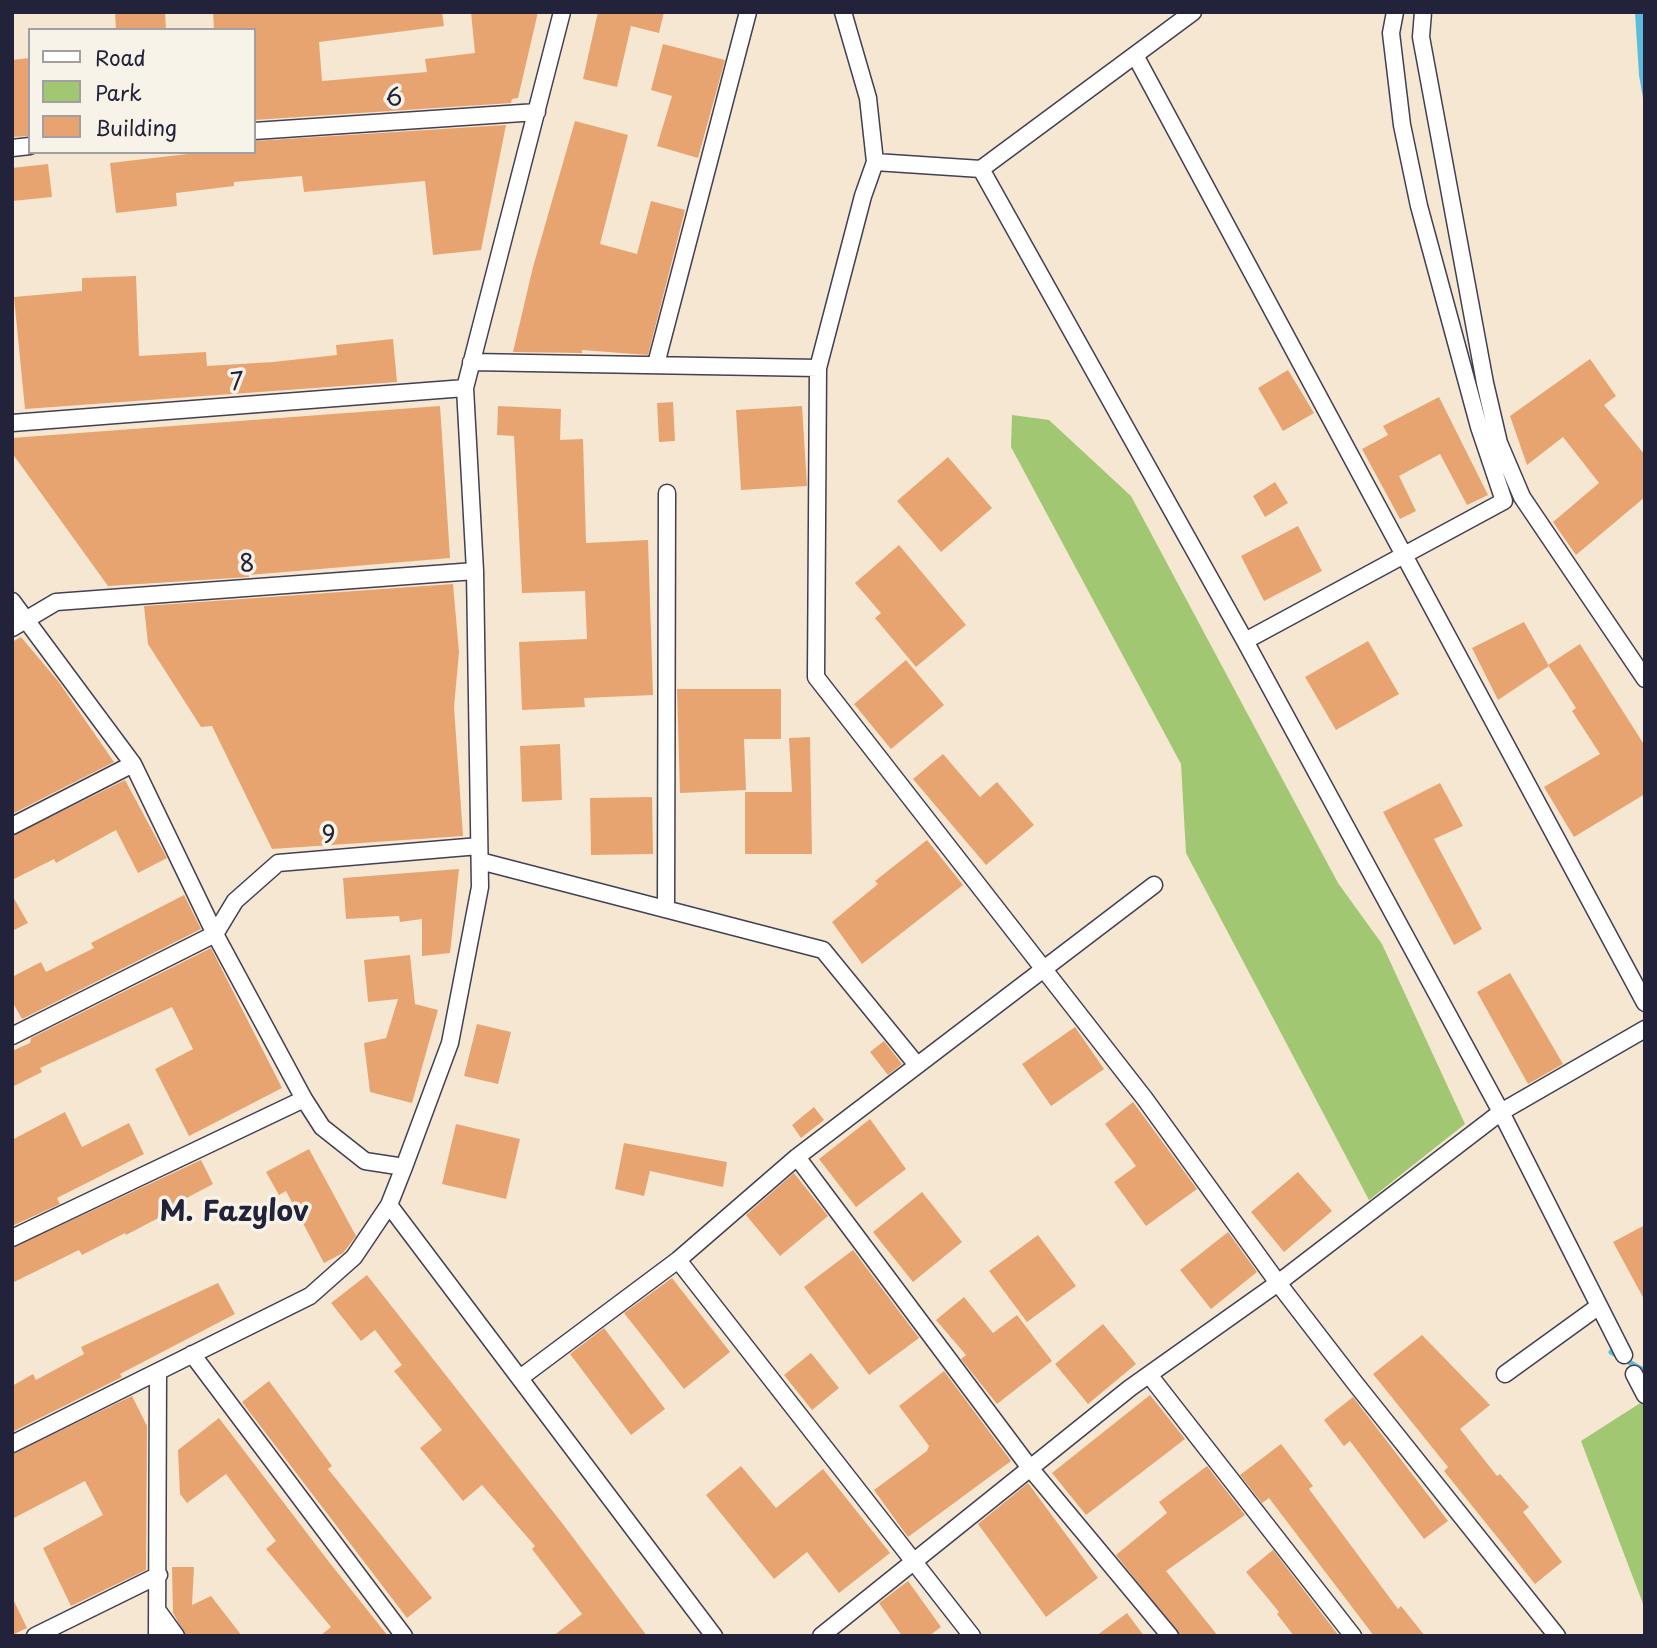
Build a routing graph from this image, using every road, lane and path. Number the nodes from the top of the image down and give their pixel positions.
1 (562, 12) edge
2 (747, 12) edge
3 (843, 12) edge
4 (1194, 12) edge
5 (1395, 12) edge
6 (1423, 12) edge
7 (1136, 57) junction
8 (537, 112) junction
9 (256, 131) edge
10 (875, 162) junction
11 (981, 169) junction
12 (471, 362) junction
13 (656, 364) junction
14 (818, 368) junction
15 (465, 388) junction
16 (12, 423) edge
17 (667, 493) dead end
18 (1404, 556) junction
19 (475, 571) junction
20 (12, 601) edge
21 (27, 620) junction
22 (12, 628) edge
23 (1245, 641) junction
24 (1645, 679) edge
25 (133, 764) junction
26 (12, 826) edge
27 (480, 854) junction
28 (1154, 885) dead end
29 (666, 909) junction
30 (215, 933) junction
31 (1042, 967) junction
32 (1645, 1003) edge
33 (1645, 1029) edge
34 (12, 1036) edge
35 (917, 1065) junction
36 (304, 1099) junction
37 (1500, 1112) junction
38 (797, 1157) junction
39 (404, 1167) junction
40 (389, 1205) junction
41 (12, 1238) edge
42 (678, 1260) junction
43 (1278, 1283) junction
44 (1599, 1306) junction
45 (192, 1354) junction
46 (1625, 1355) dead end
47 (158, 1373) junction
48 (1505, 1374) dead end
49 (1634, 1374) dead end
50 (1150, 1376) junction
51 (520, 1378) junction
52 (1645, 1395) edge
53 (12, 1444) edge
54 (1030, 1468) junction
55 (914, 1561) junction
56 (159, 1575) junction
57 (158, 1611) junction
58 (35, 1636) edge
59 (158, 1636) edge
60 (176, 1636) edge
61 (404, 1636) edge
62 (714, 1636) edge
63 (821, 1636) edge
64 (972, 1636) edge
65 (1170, 1636) edge
66 (1353, 1636) edge
67 (1558, 1636) edge

1 - 8 street
2 - 13 street
3 - 10 street
4 - 7 street
5 - 18 street
6 - 24 street
7 - 11 street
7 - 18 street
8 - 9 street, 6
8 - 12 street
10 - 11 street
10 - 14 street
11 - 23 street
12 - 13 street
12 - 15 street
13 - 14 street
14 - 31 street
15 - 16 street, 7
15 - 19 street
17 - 29 street
18 - 23 street
18 - 32 street
19 - 21 street, 8
19 - 27 street
20 - 21 street
21 - 22 street, 8
21 - 25 street
23 - 37 street
25 - 26 street
25 - 30 street
27 - 29 street, 9
27 - 30 street, 9
27 - 39 street
28 - 31 street
29 - 35 street, 9
30 - 34 street
30 - 36 street
31 - 35 street
31 - 43 street
33 - 37 street
35 - 38 street
36 - 39 street
36 - 41 street
37 - 43 street
37 - 44 street
38 - 42 street
38 - 54 street
39 - 40 street
40 - 45 street
40 - 51 street
42 - 51 street
42 - 55 street
43 - 50 street
43 - 67 street
44 - 46 street
44 - 48 street
45 - 47 street
45 - 61 street
47 - 53 street
47 - 56 street
49 - 52 street
50 - 54 street
50 - 66 street
51 - 62 street
54 - 55 street
54 - 65 street
55 - 63 street
55 - 64 street
56 - 57 street
56 - 58 street
57 - 59 street
57 - 60 street

